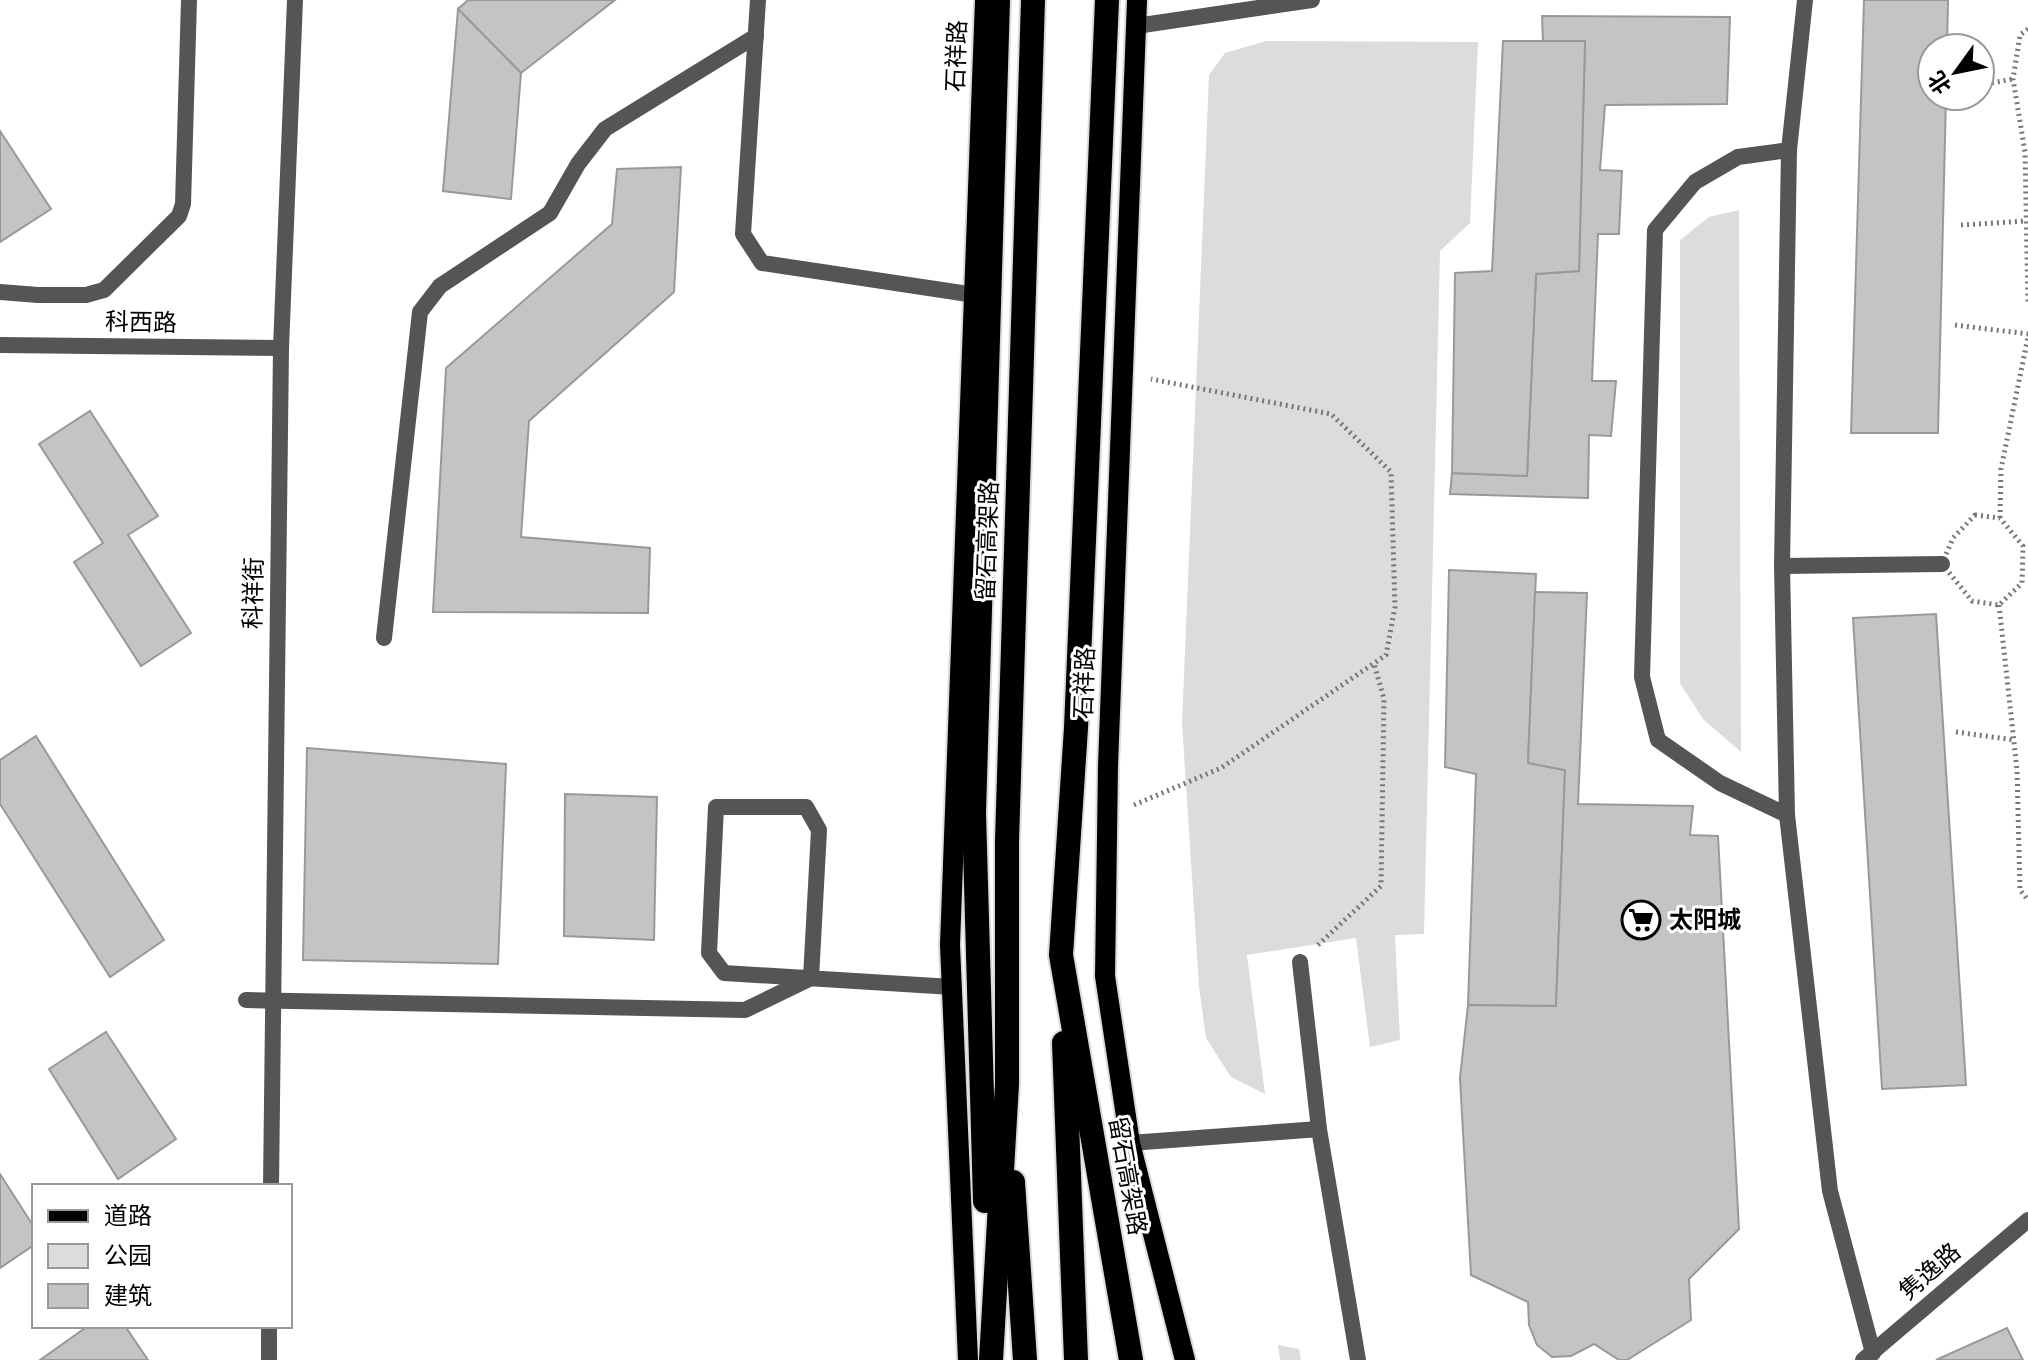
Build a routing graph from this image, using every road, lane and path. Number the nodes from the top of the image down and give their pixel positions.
1 (189, 0) edge
2 (295, 0) edge
3 (758, 0) edge
4 (985, 0) edge
5 (998, 0) edge
6 (1033, 0) edge
7 (1107, 0) edge
8 (1137, 0) edge
9 (1312, 0) edge
10 (1805, 0) edge
11 (1136, 26) junction
12 (2028, 29) edge
13 (756, 36) junction
14 (2013, 79) junction
15 (1996, 82) edge
16 (2028, 116) edge
17 (2020, 118) junction
18 (1789, 150) junction
19 (2027, 221) edge
20 (1961, 225) dead end
21 (2028, 271) edge
22 (0, 292) edge
23 (975, 295) junction
24 (2028, 302) edge
25 (1955, 325) dead end
26 (2028, 336) edge
27 (0, 345) edge
28 (281, 348) junction
29 (1124, 374) junction
30 (2000, 518) junction
31 (2025, 563) edge
32 (1942, 564) junction
33 (1782, 566) junction
34 (1999, 605) junction
35 (384, 638) dead end
36 (1374, 664) junction
37 (1956, 732) dead end
38 (2014, 740) junction
39 (1787, 815) junction
40 (1107, 816) junction
41 (2028, 900) edge
42 (1061, 955) junction
43 (1300, 962) joint
44 (811, 978) junction
45 (952, 987) junction
46 (246, 1000) dead end
47 (1007, 1084) junction
48 (1319, 1129) junction
49 (1130, 1143) junction
50 (271, 1184) edge
51 (2028, 1220) edge
52 (269, 1328) edge
53 (983, 1356) edge
54 (1871, 1358) edge
55 (269, 1360) edge
56 (1025, 1360) edge
57 (1076, 1360) edge
58 (1131, 1360) edge
59 (1185, 1360) edge
60 (1358, 1360) edge

1 - 22 street
2 - 28 street, 科祥街
3 - 13 street
4 - 23 main road, 石祥路
5 - 53 highway
6 - 47 highway, 留石高架路
7 - 42 highway, 留石高架路
8 - 11 main road, 石祥路
9 - 11 street
10 - 18 street
11 - 29 main road, 石祥路
12 - 14 path
13 - 23 street
13 - 35 street
14 - 15 path
14 - 17 path
16 - 17 path
17 - 19 path
18 - 33 street
18 - 39 street
19 - 20 path
19 - 21 path
21 - 24 path
23 - 45 main road, 石祥路
25 - 26 path
26 - 30 path
27 - 28 street, 科西路
28 - 50 street, 科祥街
29 - 36 path
29 - 40 main road, 石祥路
30 - 31 path
30 - 32 path
31 - 34 path
32 - 33 street
32 - 34 path
33 - 39 street
34 - 38 path
36 - 40 path
36 - 43 path
37 - 38 path
38 - 41 path
39 - 54 street
40 - 49 main road, 石祥路
42 - 57 highway, 留石高架路
42 - 58 highway, 留石高架路
43 - 48 street
44 - 44 street
44 - 45 street
44 - 46 street
45 - 53 main road, 石祥路
47 - 53 highway, 留石高架路
47 - 56 highway, 留石高架路
48 - 49 street
48 - 60 street
49 - 59 main road, 石祥路
51 - 54 street, 隽逸路
52 - 55 street

